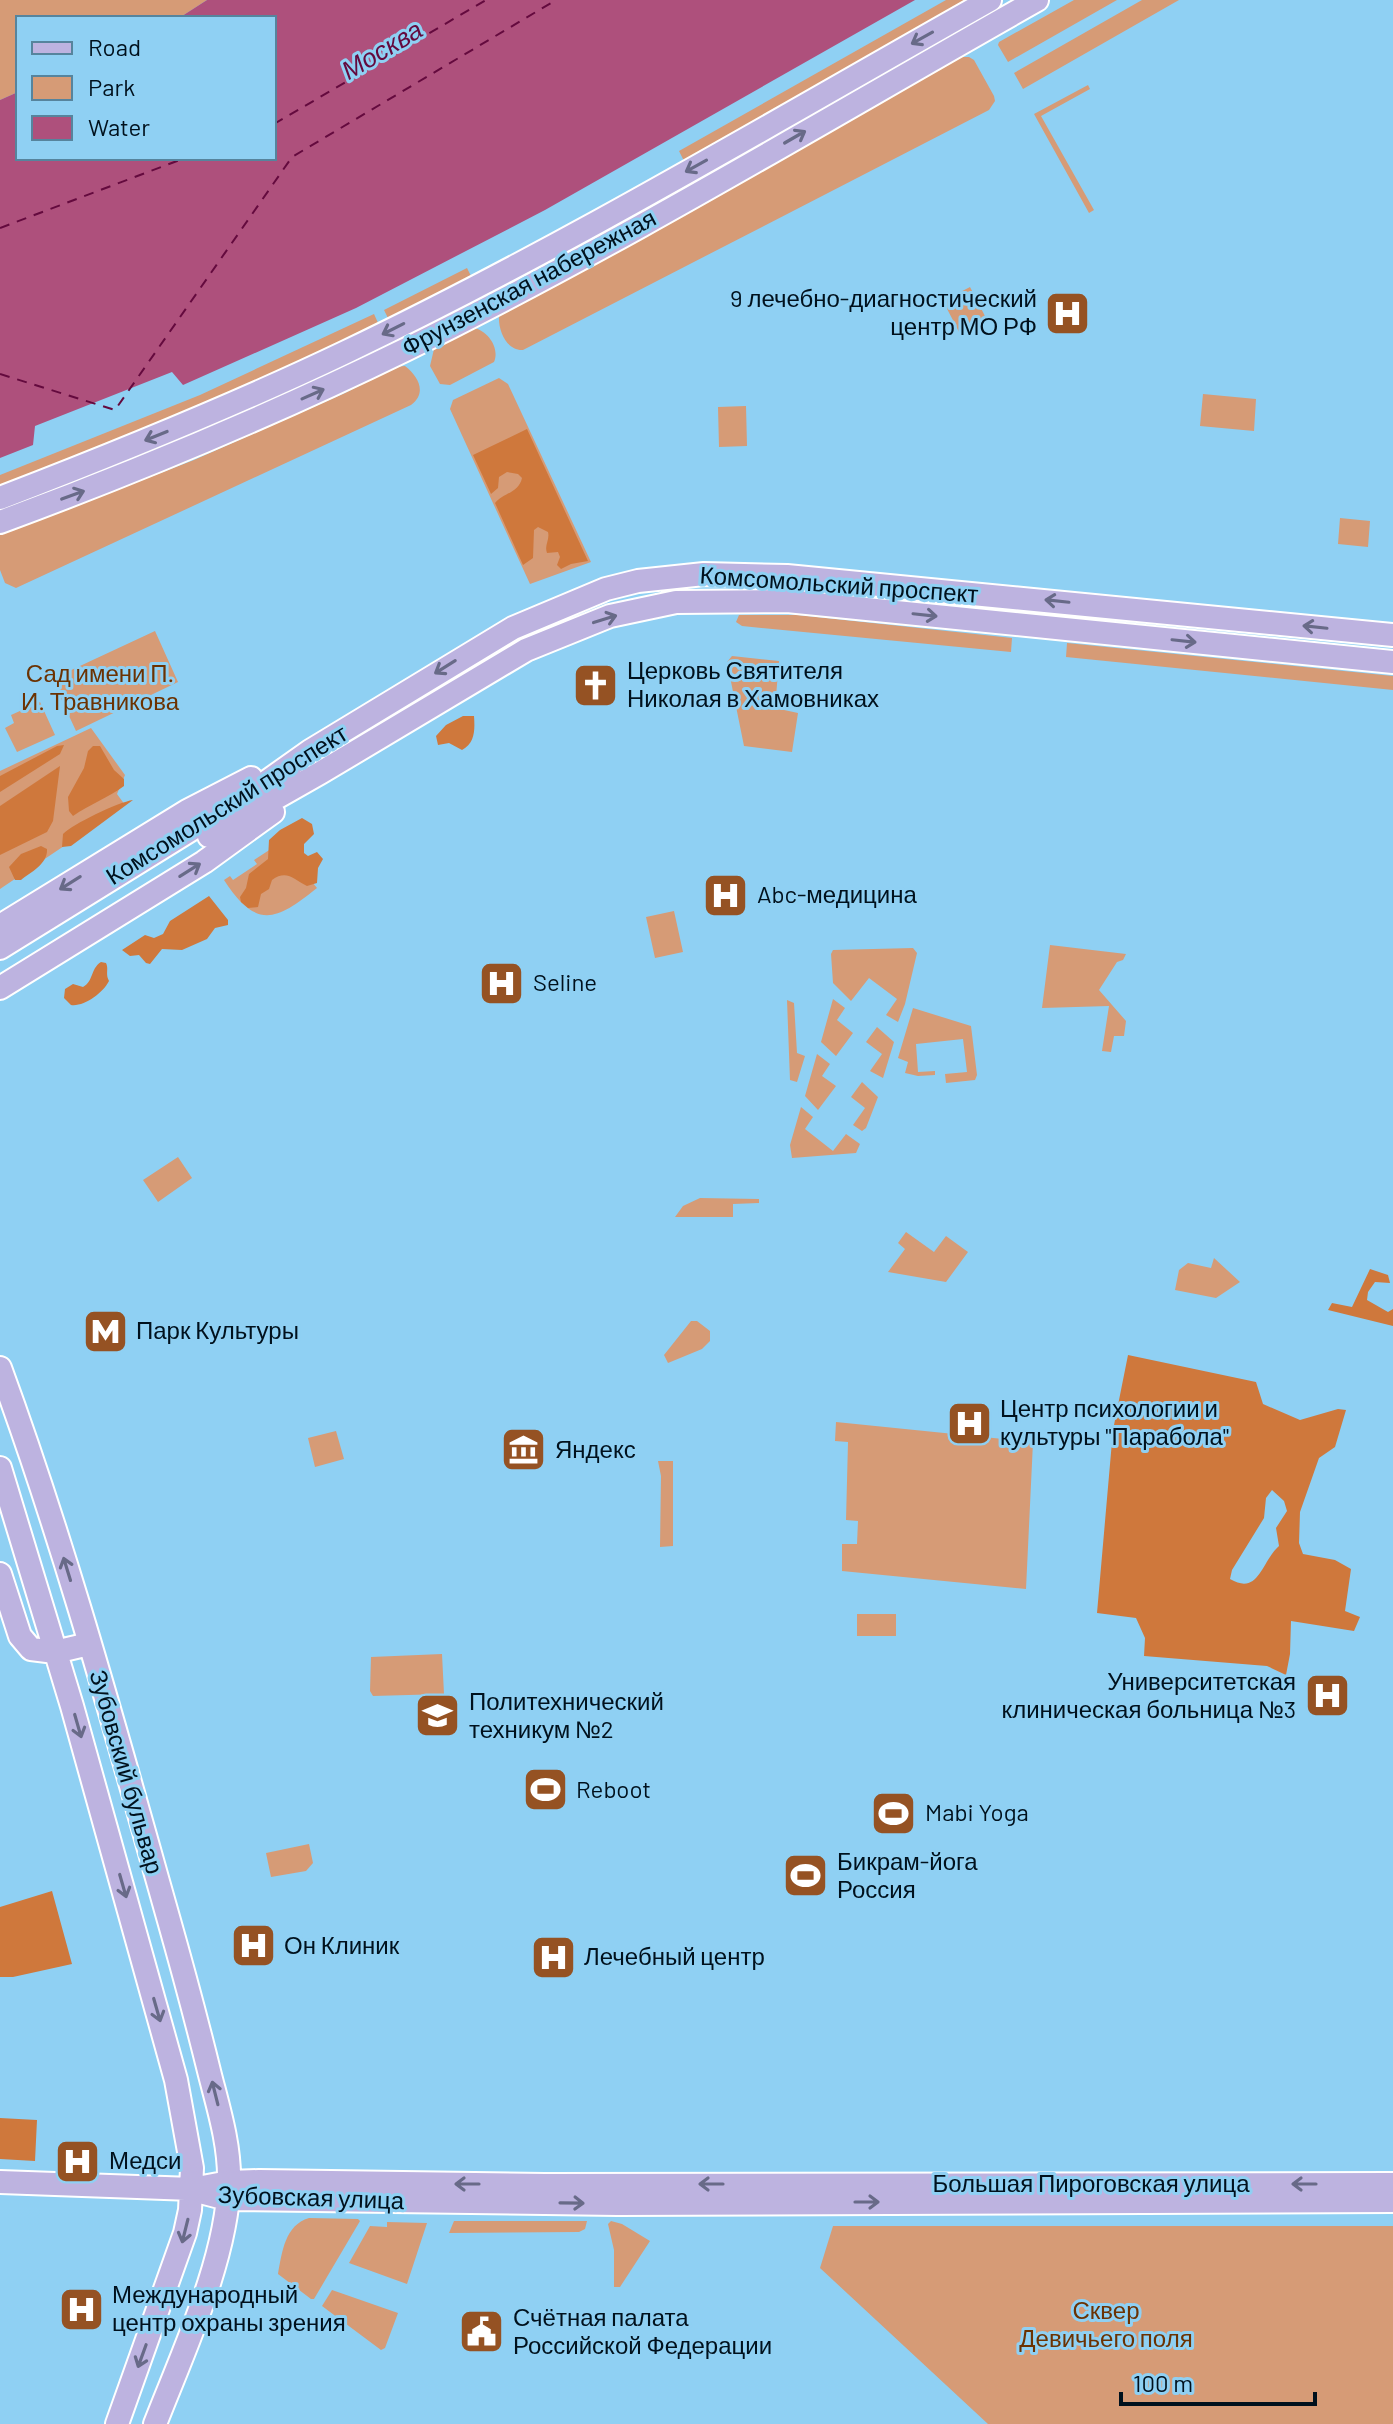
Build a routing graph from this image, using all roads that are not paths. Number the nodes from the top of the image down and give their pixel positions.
1 (990, 0) edge
2 (1037, 0) edge
3 (0, 498) edge
4 (0, 522) edge
5 (1393, 635) edge
6 (1393, 662) edge
7 (310, 751) junction
8 (320, 773) junction
9 (199, 833) junction
10 (0, 926) edge
11 (0, 948) edge
12 (0, 963) edge
13 (0, 988) edge
14 (0, 1368) edge
15 (0, 1468) edge
16 (0, 1574) edge
17 (89, 1644) junction
18 (55, 1652) junction
19 (192, 2178) junction
20 (0, 2182) edge
21 (1393, 2184) edge
22 (228, 2190) junction
23 (789, 2193) junction
24 (1393, 2201) edge
25 (117, 2424) edge
26 (155, 2424) edge

1 -> 3 main road, Фрунзенская набережная
4 -> 2 main road, Фрунзенская набережная
5 -> 7 main road, Комсомольский проспект
8 -> 6 main road, Комсомольский проспект
7 - 9 main road, Комсомольский проспект
7 -> 10 main road
8 - 9 main road, Комсомольский проспект
13 -> 8 main road
9 - 11 main road, Комсомольский проспект
9 - 12 main road, Комсомольский проспект
17 -> 14 main road, Зубовский бульвар
15 - 18 main road, Зубовский бульвар
16 - 18 main road
17 - 18 main road
22 -> 17 main road, Зубовский бульвар
18 -> 19 main road, Зубовский бульвар
19 - 20 main road
19 - 22 main road, Зубовская улица
19 - 22 main road
19 -> 25 main road, Зубовский бульвар
21 -> 23 main road, Большая Пироговская улица
22 - 23 main road, Зубовская улица
22 - 26 main road, Зубовский бульвар
23 -> 24 main road, Большая Пироговская улица

